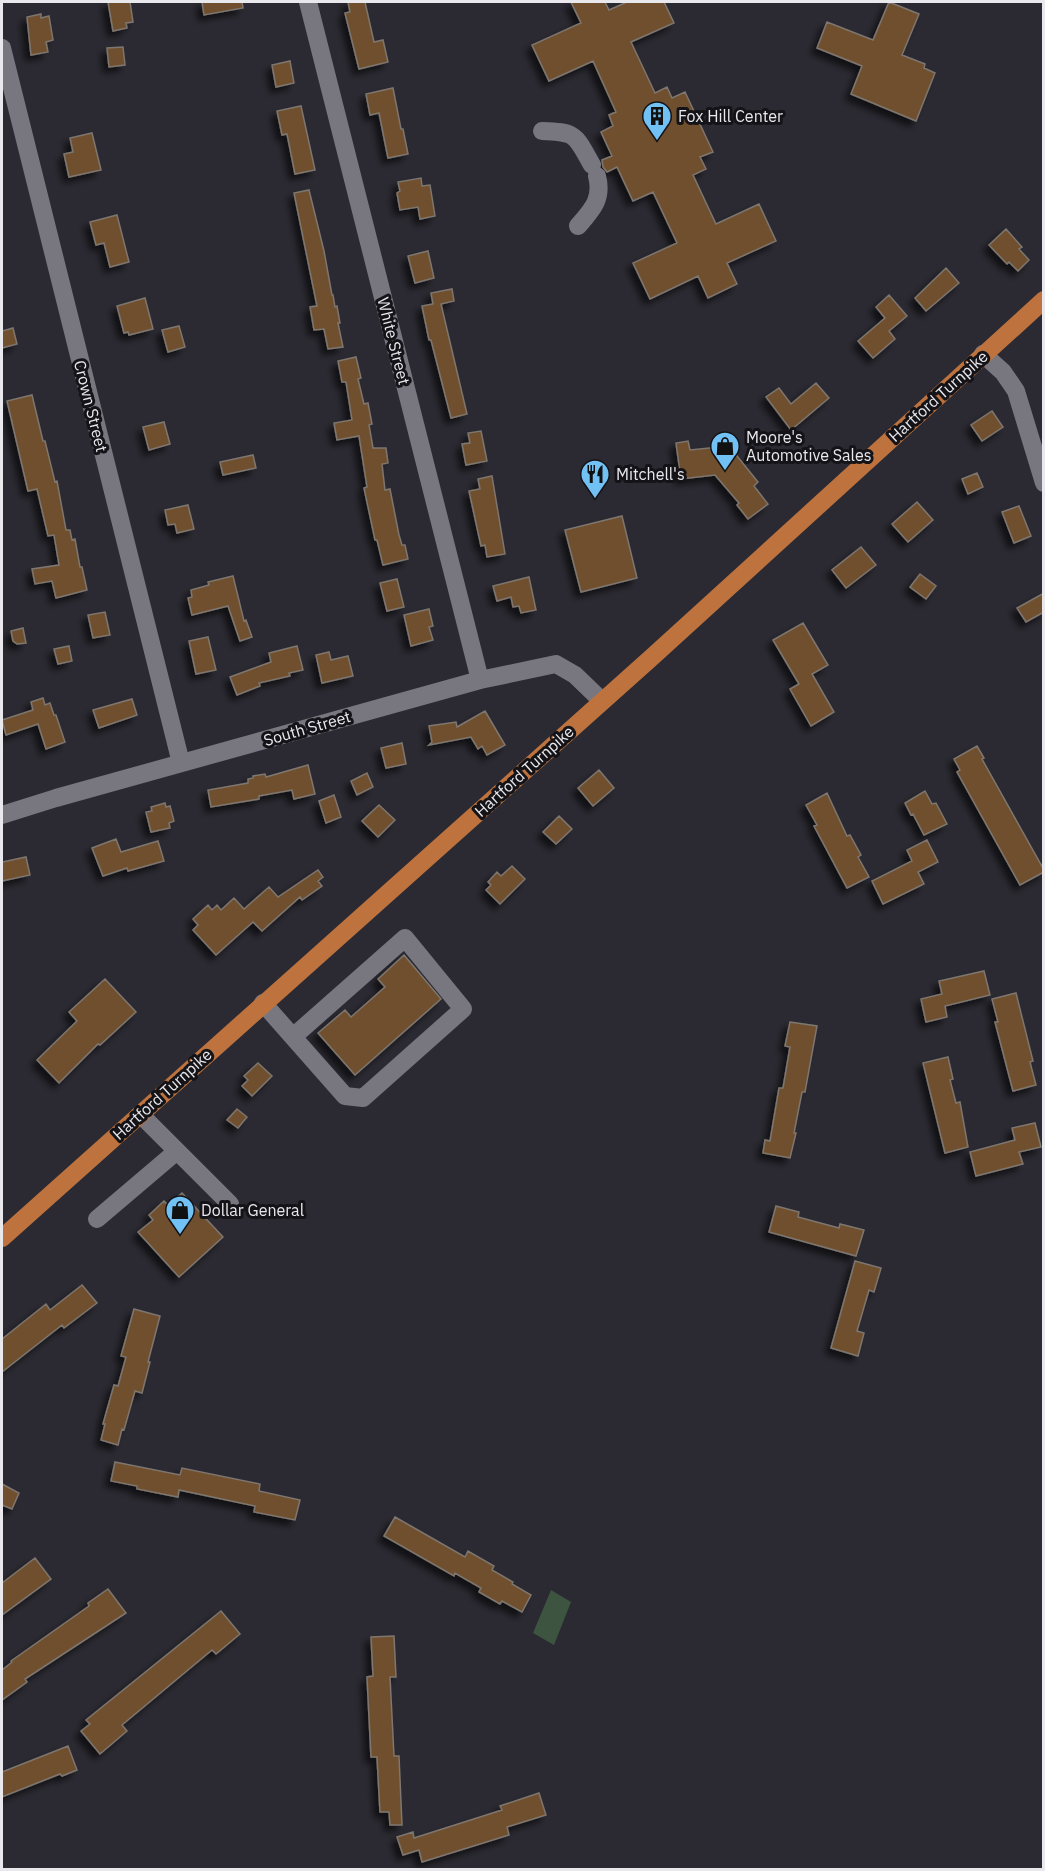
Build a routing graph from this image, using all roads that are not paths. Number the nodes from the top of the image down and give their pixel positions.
1 (309, 2) edge
2 (2, 48) edge
3 (542, 131) dead end
4 (578, 226) dead end
5 (1044, 300) edge
6 (983, 354) junction
7 (1044, 483) edge
8 (480, 680) junction
9 (602, 701) junction
10 (181, 763) junction
11 (2, 815) edge
12 (263, 1003) junction
13 (294, 1036) junction
14 (140, 1114) junction
15 (177, 1151) junction
16 (230, 1204) dead end
17 (97, 1219) dead end
18 (2, 1238) edge

1 - 8 street, White Street
2 - 10 street, Crown Street
3 - 4 street
5 - 6 main road, Hartford Turnpike
6 - 7 street
6 - 9 main road, Hartford Turnpike
8 - 9 street, South Street
8 - 10 street, South Street
9 - 12 main road, Hartford Turnpike
10 - 11 street, South Street
12 - 13 street
12 - 14 main road, Hartford Turnpike
13 - 13 street
14 - 15 street
14 - 18 main road, Hartford Turnpike
15 - 16 street
15 - 17 street

